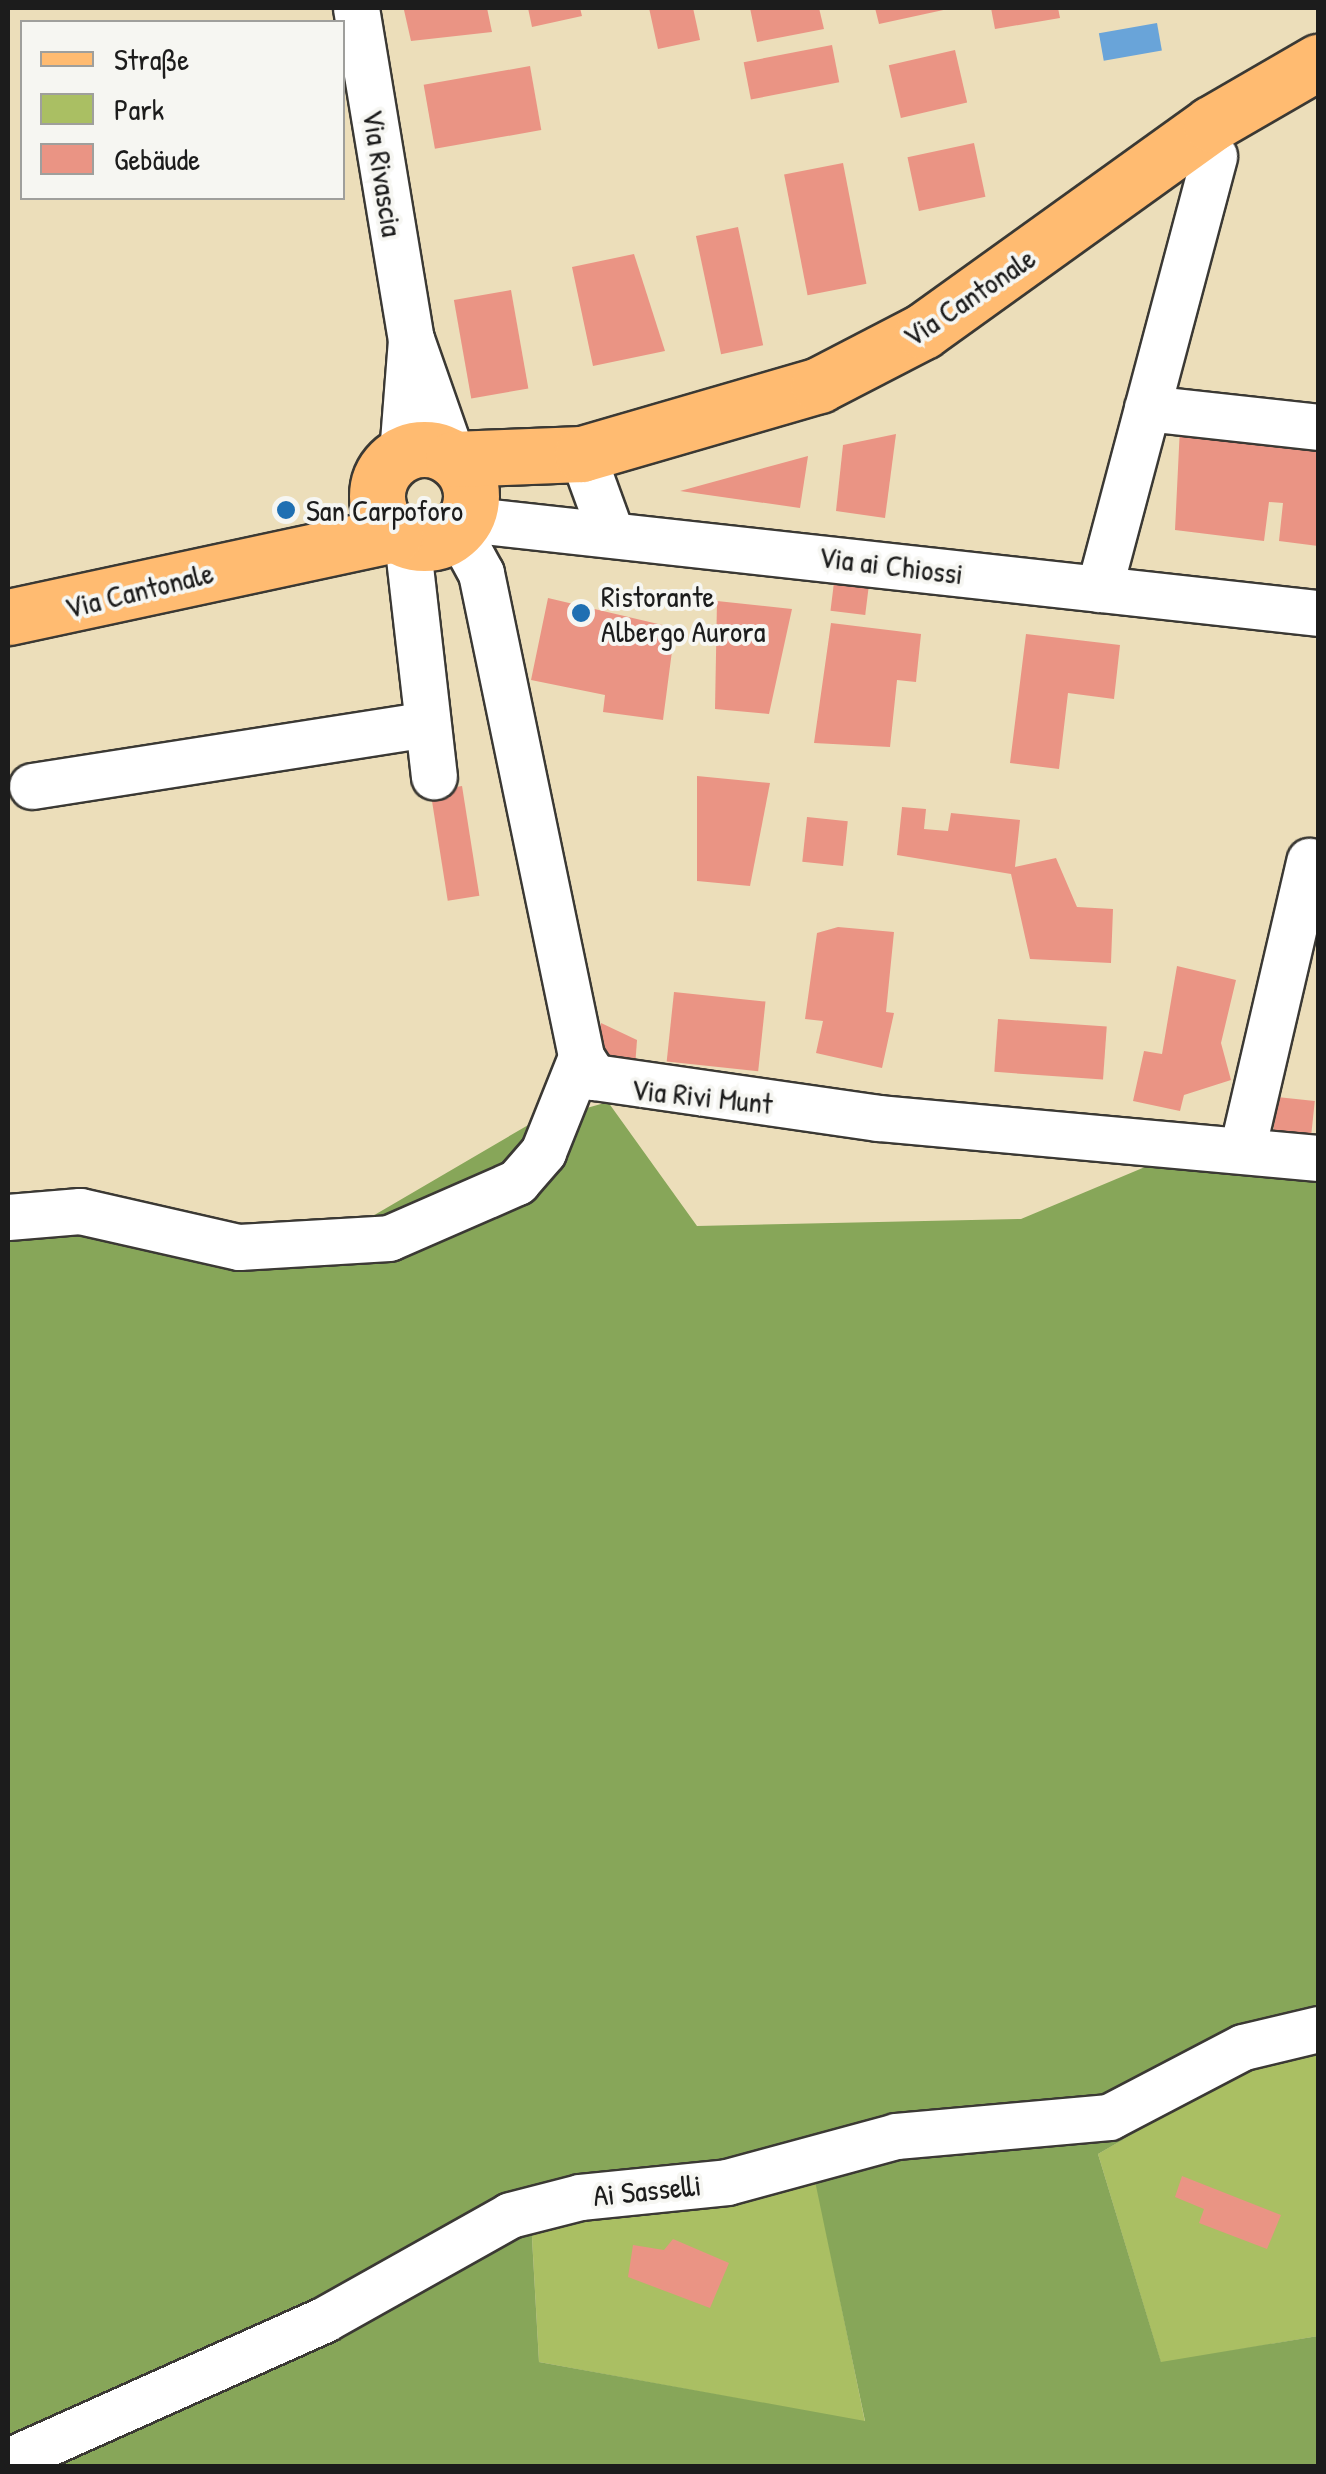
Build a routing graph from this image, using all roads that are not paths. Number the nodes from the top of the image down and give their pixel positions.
1 (356, 8) edge
2 (1318, 62) edge
3 (1214, 156) dead end
4 (1147, 408) junction
5 (1318, 427) edge
6 (582, 454) junction
7 (422, 503) junction
8 (609, 528) junction
9 (1099, 589) junction
10 (1318, 613) edge
11 (8, 617) edge
12 (427, 724) junction
13 (434, 776) dead end
14 (32, 786) dead end
15 (1309, 861) dead end
16 (581, 1057) junction
17 (1242, 1150) junction
18 (1318, 1158) edge
19 (8, 1217) edge
20 (1318, 2029) edge
21 (8, 2461) edge

1 - 7 street, Via Rivascia
2 - 6 main road, Via Cantonale
3 - 4 street
4 - 5 street
4 - 9 street
6 - 7 main road, Via Cantonale
6 - 8 street
7 - 8 street, Via ai Chiossi
7 - 11 main road, Via Cantonale
7 - 12 street
7 - 16 street
8 - 9 street, Via ai Chiossi
9 - 10 street, Via ai Chiossi
12 - 13 street
12 - 14 street
15 - 17 street
16 - 17 street, Via Rivi Munt
16 - 19 street
17 - 18 street, Via Rivi Munt
20 - 21 street, Ai Sasselli

